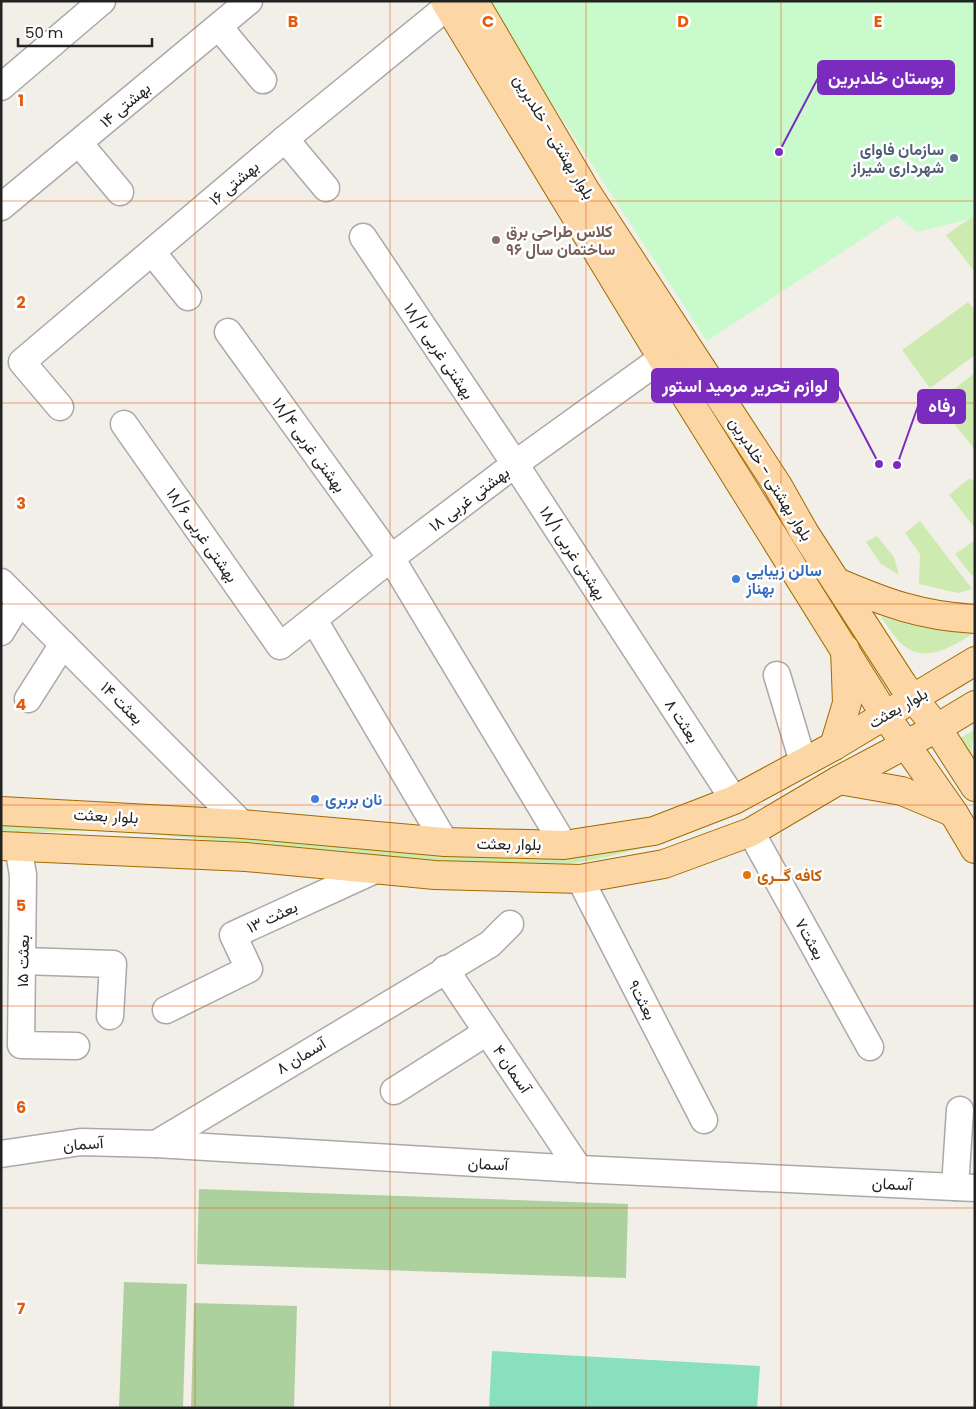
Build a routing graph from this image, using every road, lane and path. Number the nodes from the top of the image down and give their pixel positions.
1 (102, 1) edge
2 (249, 1) edge
3 (456, 3) edge
4 (219, 28) junction
5 (263, 80) dead end
6 (1, 87) edge
7 (286, 139) junction
8 (80, 142) junction
9 (326, 188) dead end
10 (120, 192) dead end
11 (1, 207) edge
12 (363, 237) dead end
13 (152, 252) junction
14 (188, 296) dead end
15 (228, 332) dead end
16 (662, 358) junction
17 (60, 408) dead end
18 (124, 424) dead end
19 (515, 464) junction
20 (793, 539) junction
21 (391, 558) junction
22 (1, 582) edge
23 (837, 582) junction
24 (20, 601) junction
25 (975, 619) edge
26 (314, 620) junction
27 (1, 632) edge
28 (631, 641) joint
29 (63, 644) junction
30 (280, 646) joint
31 (845, 647) junction
32 (975, 661) edge
33 (777, 675) dead end
34 (28, 699) dead end
35 (913, 699) junction
36 (975, 704) edge
37 (885, 715) junction
38 (937, 728) junction
39 (834, 746) junction
40 (906, 746) junction
41 (803, 762) junction
42 (839, 780) junction
43 (975, 787) edge
44 (734, 800) junction
45 (10, 811) edge
46 (953, 812) junction
47 (242, 824) junction
48 (660, 828) junction
49 (751, 832) junction
50 (445, 842) junction
51 (564, 845) junction
52 (10, 846) edge
53 (975, 849) edge
54 (670, 862) junction
55 (374, 870) junction
56 (580, 879) junction
57 (510, 924) dead end
58 (23, 961) junction
59 (446, 969) junction
60 (166, 1010) dead end
61 (110, 1016) dead end
62 (487, 1032) junction
63 (76, 1046) dead end
64 (870, 1047) dead end
65 (394, 1091) dead end
66 (960, 1110) dead end
67 (704, 1120) dead end
68 (156, 1144) junction
69 (1, 1154) edge
70 (579, 1170) junction
71 (965, 1187) edge

1 - 6 street
2 - 4 street, ۱۴ بهشتی
3 - 7 street, ۱۶ بهشتی
3 - 16 main road, بلوار بهشتی - خلدبرین
3 - 20 main road, بلوار بهشتی - خلدبرین
4 - 5 street
4 - 8 street, ۱۴ بهشتی
7 - 9 street
7 - 13 street, ۱۶ بهشتی
8 - 10 street
8 - 11 street, ۱۴ بهشتی
12 - 19 street, بهشتی غربی ۱۸/۲
13 - 14 street
13 - 17 street, ۱۶ بهشتی
15 - 21 street, بهشتی غربی ۱۸/۴
16 - 19 street, بهشتی غربی ۱۸
16 - 20 main road, بلوار بهشتی - خلدبرین
18 - 30 street, بهشتی غربی ۱۸/۶
19 - 21 street, بهشتی غربی ۱۸
19 - 28 street, بهشتی غربی ۱۸/۱
20 - 23 main road, بلوار بهشتی - خلدبرین
20 - 31 main road, بلوار بهشتی - خلدبرین
21 - 26 street, بهشتی غربی ۱۸
21 - 51 street, بهشتی غربی ۱۸/۴
22 - 24 street, بعثت ۱۴
23 - 25 main road
23 - 35 main road, بلوار بهشتی - خلدبرین
24 - 27 street
24 - 29 street, بعثت ۱۴
26 - 30 street, بهشتی غربی ۱۸
26 - 50 street
28 - 44 street, ۸ بعثت
29 - 34 street
29 - 47 street, بعثت ۱۴
31 - 37 main road, بلوار بهشتی - خلدبرین
31 - 39 main road
32 - 35 main road, بلوار بعثت
33 - 41 street
35 - 37 main road, بلوار بعثت
35 - 38 main road, بلوار بهشتی - خلدبرین
36 - 38 main road, بلوار بعثت
37 - 39 main road, بلوار بعثت
37 - 40 main road, بلوار بهشتی - خلدبرین
38 - 40 main road, بلوار بعثت
38 - 43 main road, بلوار بهشتی - خلدبرین
39 - 41 main road, بلوار بعثت
40 - 42 main road, بلوار بعثت
40 - 46 main road, بلوار بهشتی - خلدبرین
41 - 44 main road, بلوار بعثت
42 - 46 main road
42 - 49 main road, بلوار بعثت
44 - 48 main road, بلوار بعثت
45 - 47 main road, بلوار بعثت
45 - 52 main road
46 - 53 main road, بلوار بهشتی - خلدبرین
47 - 50 main road, بلوار بعثت
48 - 51 main road, بلوار بعثت
48 - 54 main road
49 - 54 main road, بلوار بعثت
49 - 64 street, بعثت۷
50 - 51 main road, بلوار بعثت
52 - 55 main road, بلوار بعثت
52 - 58 street, بعثت ۱۵
54 - 56 main road, بلوار بعثت
55 - 56 main road, بلوار بعثت
55 - 60 street, ۱۳ بعثت
56 - 67 street, بعثت۹
57 - 59 street, ۸ آسمان
58 - 61 street
58 - 63 street, بعثت ۱۵
59 - 62 street, ۴ آسمان
59 - 68 street, ۸ آسمان
62 - 65 street
62 - 70 street, ۴ آسمان
66 - 71 street
68 - 69 street, آسمان
68 - 70 street, آسمان
70 - 71 street, آسمان

